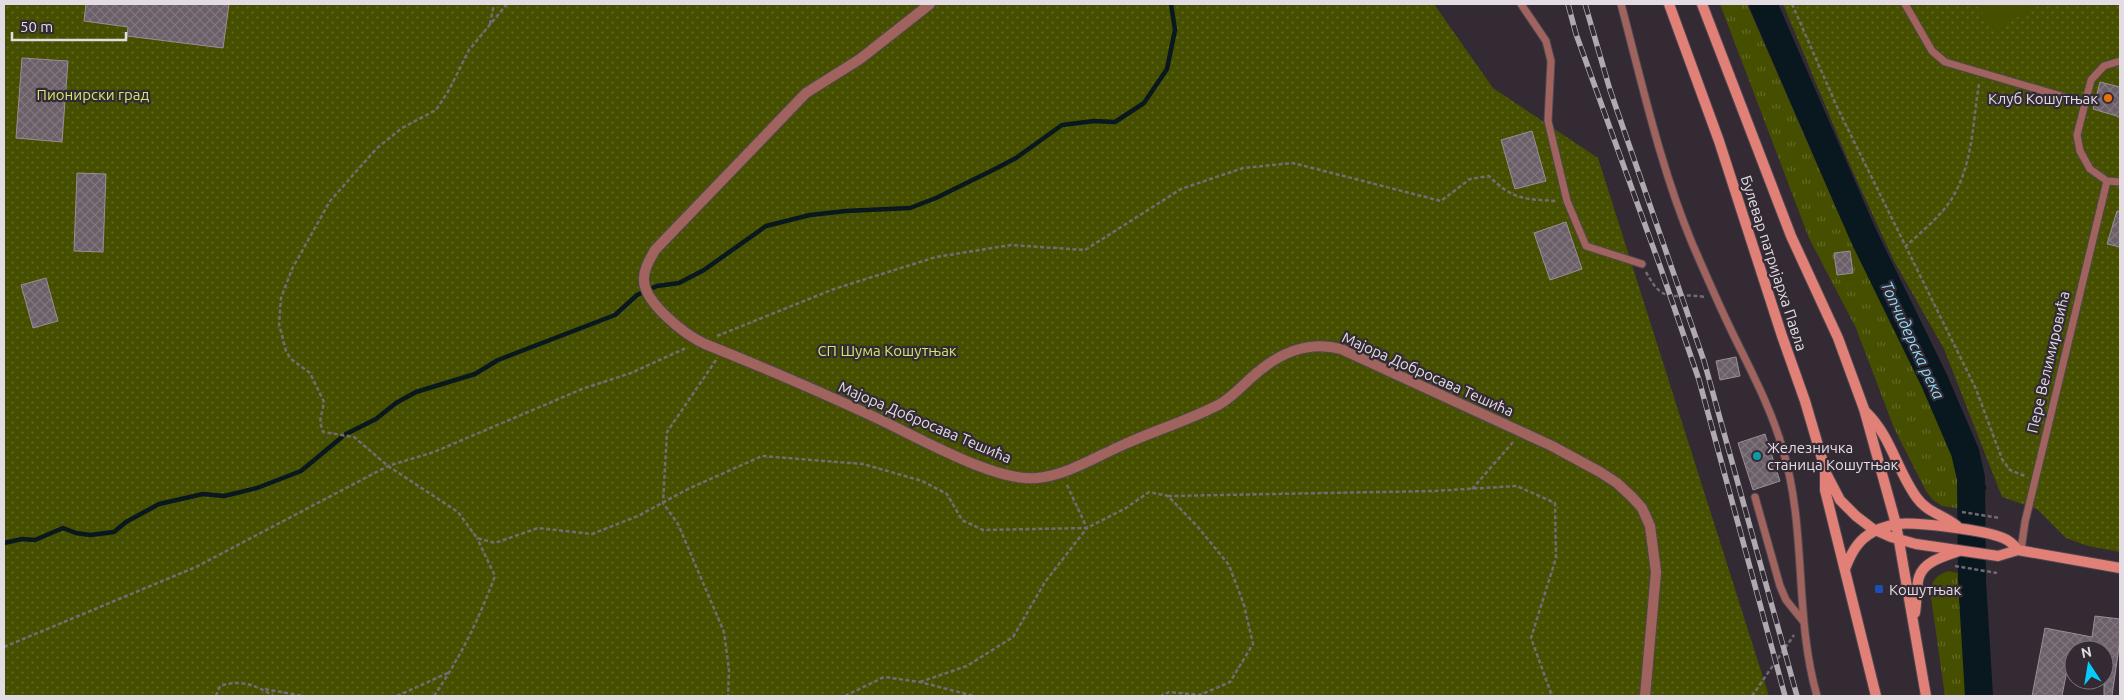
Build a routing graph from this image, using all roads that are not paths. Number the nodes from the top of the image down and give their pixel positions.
1 (930, 4) edge
2 (1522, 4) edge
3 (1621, 4) edge
4 (1669, 4) edge
5 (1702, 4) edge
6 (1905, 4) edge
7 (2120, 61) edge
8 (2085, 103) junction
9 (2107, 181) junction
10 (2120, 182) edge
11 (1642, 264) road end
12 (1864, 410) junction
13 (1825, 469) junction
14 (1755, 497) dead end
15 (1896, 524) junction
16 (1962, 529) junction
17 (1876, 531) junction
18 (1898, 539) junction
19 (1962, 550) junction
20 (2020, 550) junction
21 (2120, 568) edge
22 (1845, 569) junction
23 (1914, 618) junction
24 (1803, 621) junction
25 (1645, 696) edge
26 (1817, 696) edge
27 (1876, 696) edge
28 (1926, 696) edge

1 - 25 street, Мајора Добросава Тешића
2 - 11 lane
3 - 24 lane
4 - 13 main road, Булевар патријарха Павла
5 - 12 main road, Булевар патријарха Павла
6 - 8 lane
7 - 8 lane
8 - 9 lane
9 - 10 lane
9 - 20 lane, Пере Велимировића
12 - 15 main road, Булевар патријарха Павла
12 - 16 main road
13 - 17 main road
13 - 22 main road, Булевар патријарха Павла
14 - 24 lane
15 - 16 main road
15 - 17 main road
15 - 18 main road, Булевар патријарха Павла
16 - 20 main road
17 - 18 main road
17 - 22 main road
18 - 19 main road
18 - 23 main road, Булевар патријарха Павла
19 - 20 main road
19 - 23 main road
20 - 21 main road
22 - 27 main road, Булевар патријарха Павла
23 - 28 main road, Булевар патријарха Павла
24 - 26 lane

